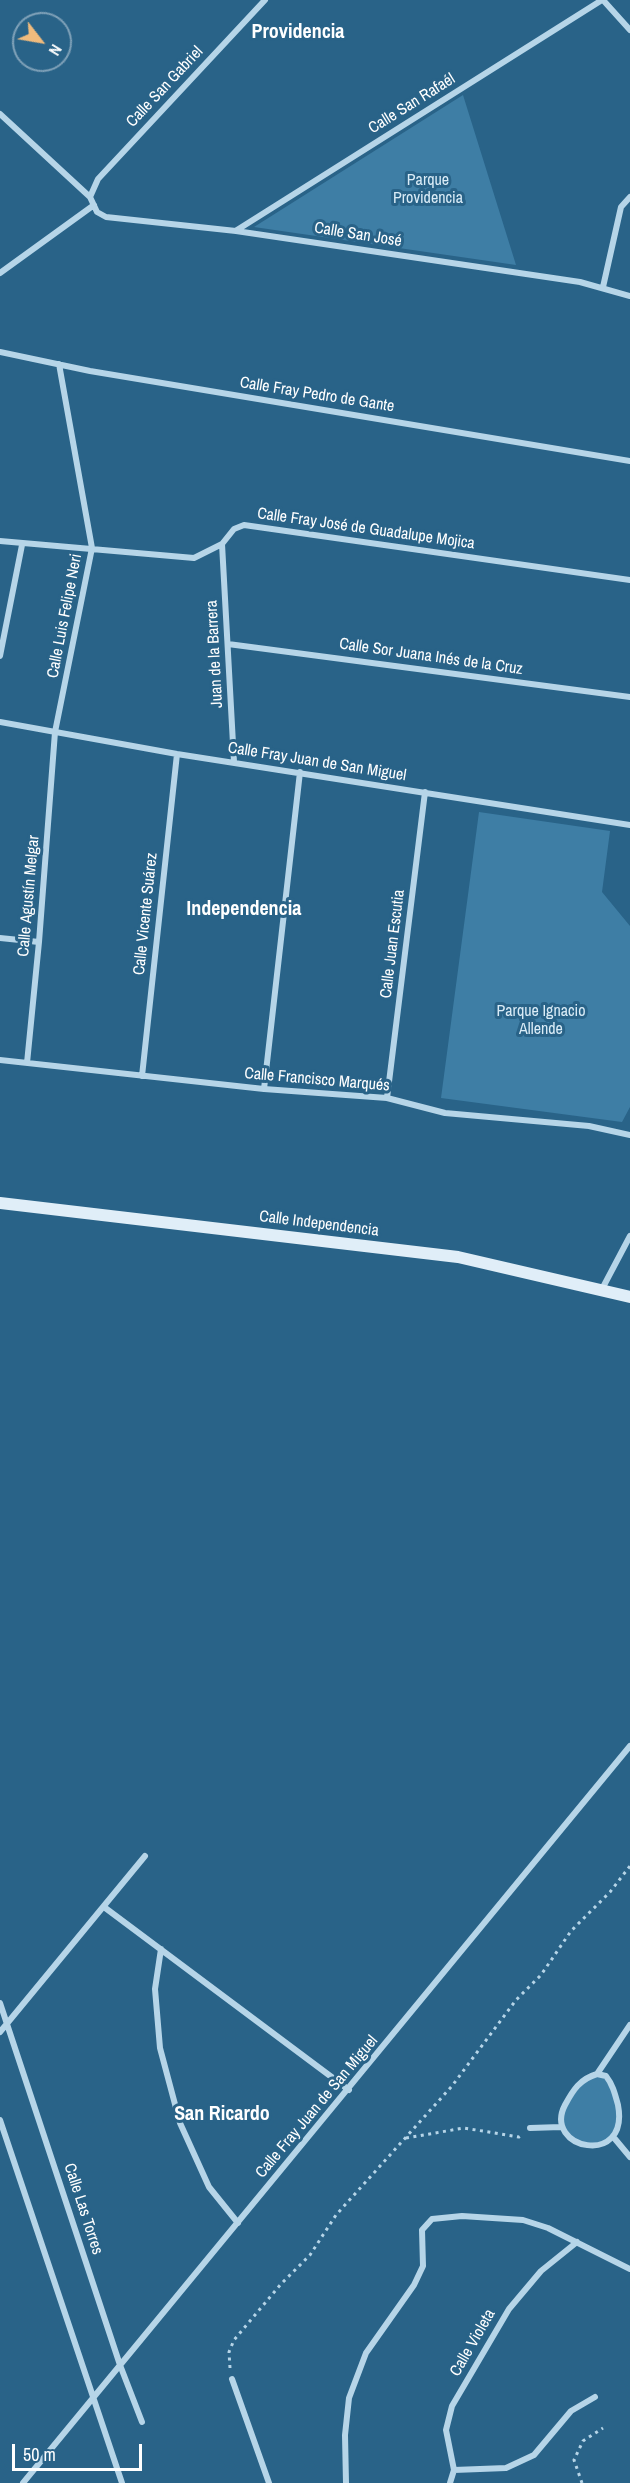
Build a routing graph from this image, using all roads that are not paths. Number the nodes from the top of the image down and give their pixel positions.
1 (265, 0) edge
2 (603, 0) edge
3 (630, 30) edge
4 (0, 114) edge
5 (90, 197) junction
6 (630, 197) edge
7 (94, 205) junction
8 (236, 231) junction
9 (0, 273) edge
10 (603, 287) junction
11 (630, 296) edge
12 (0, 352) edge
13 (59, 364) junction
14 (630, 461) edge
15 (0, 541) edge
16 (222, 544) junction
17 (22, 545) junction
18 (92, 548) junction
19 (630, 580) edge
20 (228, 644) junction
21 (0, 656) edge
22 (630, 697) edge
23 (0, 722) edge
24 (55, 732) junction
25 (177, 754) junction
26 (234, 762) junction
27 (300, 772) junction
28 (425, 792) junction
29 (630, 825) edge
30 (0, 938) edge
31 (39, 942) junction
32 (0, 1060) edge
33 (27, 1063) junction
34 (142, 1076) junction
35 (264, 1089) junction
36 (387, 1098) junction
37 (630, 1135) edge
38 (0, 1203) edge
39 (630, 1236) edge
40 (601, 1291) junction
41 (630, 1298) edge
42 (630, 1746) edge
43 (146, 1856) dead end
44 (104, 1907) junction
45 (161, 1949) junction
46 (0, 2003) edge
47 (7, 2024) junction
48 (630, 2025) edge
49 (0, 2032) edge
50 (597, 2074) junction
51 (349, 2090) junction
52 (0, 2120) edge
53 (561, 2127) junction
54 (530, 2128) road end
55 (615, 2139) junction
56 (630, 2157) edge
57 (238, 2223) junction
58 (577, 2242) junction
59 (630, 2269) edge
60 (120, 2365) junction
61 (232, 2379) road end
62 (595, 2397) dead end
63 (93, 2401) junction
64 (142, 2422) dead end
65 (454, 2470) junction
66 (23, 2483) edge
67 (122, 2483) edge
68 (269, 2483) edge
69 (346, 2483) edge
70 (450, 2483) edge

1 - 5 street, Calle San Gabriel
2 - 3 street
2 - 8 street, Calle San Rafaél
4 - 5 street
5 - 7 street
6 - 10 street
7 - 8 street, Calle San José
7 - 9 street
8 - 10 street, Calle San José
10 - 11 street, Calle San José
12 - 13 street, Calle Fray Pedro de Gante
13 - 14 street, Calle Fray Pedro de Gante
13 - 18 street, Calle Luis Felipe Neri
15 - 17 street, Calle Fray José de Guadalupe Mojica
16 - 18 street, Calle Fray José de Guadalupe Mojica
16 - 19 street, Calle Fray José de Guadalupe Mojica
16 - 20 street, Juan de la Barrera
17 - 18 street, Calle Fray José de Guadalupe Mojica
17 - 21 street
18 - 24 street, Calle Luis Felipe Neri
20 - 22 street, Calle Sor Juana Inés de la Cruz
20 - 26 street, Juan de la Barrera
23 - 24 street, Calle Fray Juan de San Miguel
24 - 25 street, Calle Fray Juan de San Miguel
24 - 31 street, Calle Agustín Melgar
25 - 26 street, Calle Fray Juan de San Miguel
25 - 34 street, Calle Vicente Suárez
26 - 27 street, Calle Fray Juan de San Miguel
27 - 28 street, Calle Fray Juan de San Miguel
27 - 35 street
28 - 29 street, Calle Fray Juan de San Miguel
28 - 36 street, Calle Juan Escutia
30 - 31 street
31 - 33 street, Calle Agustín Melgar
32 - 33 street, Calle Francisco Marqués
33 - 34 street, Calle Francisco Marqués
34 - 35 street, Calle Francisco Marqués
35 - 36 street, Calle Francisco Marqués
36 - 37 street, Calle Francisco Marqués
38 - 40 street, Calle Independencia
39 - 40 street
40 - 41 street, Calle Independencia
42 - 51 street, Calle Fray Juan de San Miguel
43 - 44 street
44 - 45 street
44 - 47 street
45 - 51 street
45 - 57 street
46 - 47 street, Calle Las Torres
47 - 49 street
47 - 60 street, Calle Las Torres
48 - 50 street
50 - 53 street
50 - 55 street
51 - 57 street, Calle Fray Juan de San Miguel
52 - 63 street
53 - 54 street
53 - 55 street
55 - 56 street
57 - 60 street, Calle Fray Juan de San Miguel
58 - 59 street
58 - 65 street, Calle Violeta
58 - 69 street
60 - 63 street, Calle Fray Juan de San Miguel
60 - 64 street, Calle Las Torres
61 - 68 street
62 - 65 street
63 - 66 street, Calle Fray Juan de San Miguel
63 - 67 street
65 - 70 street, Calle Violeta

